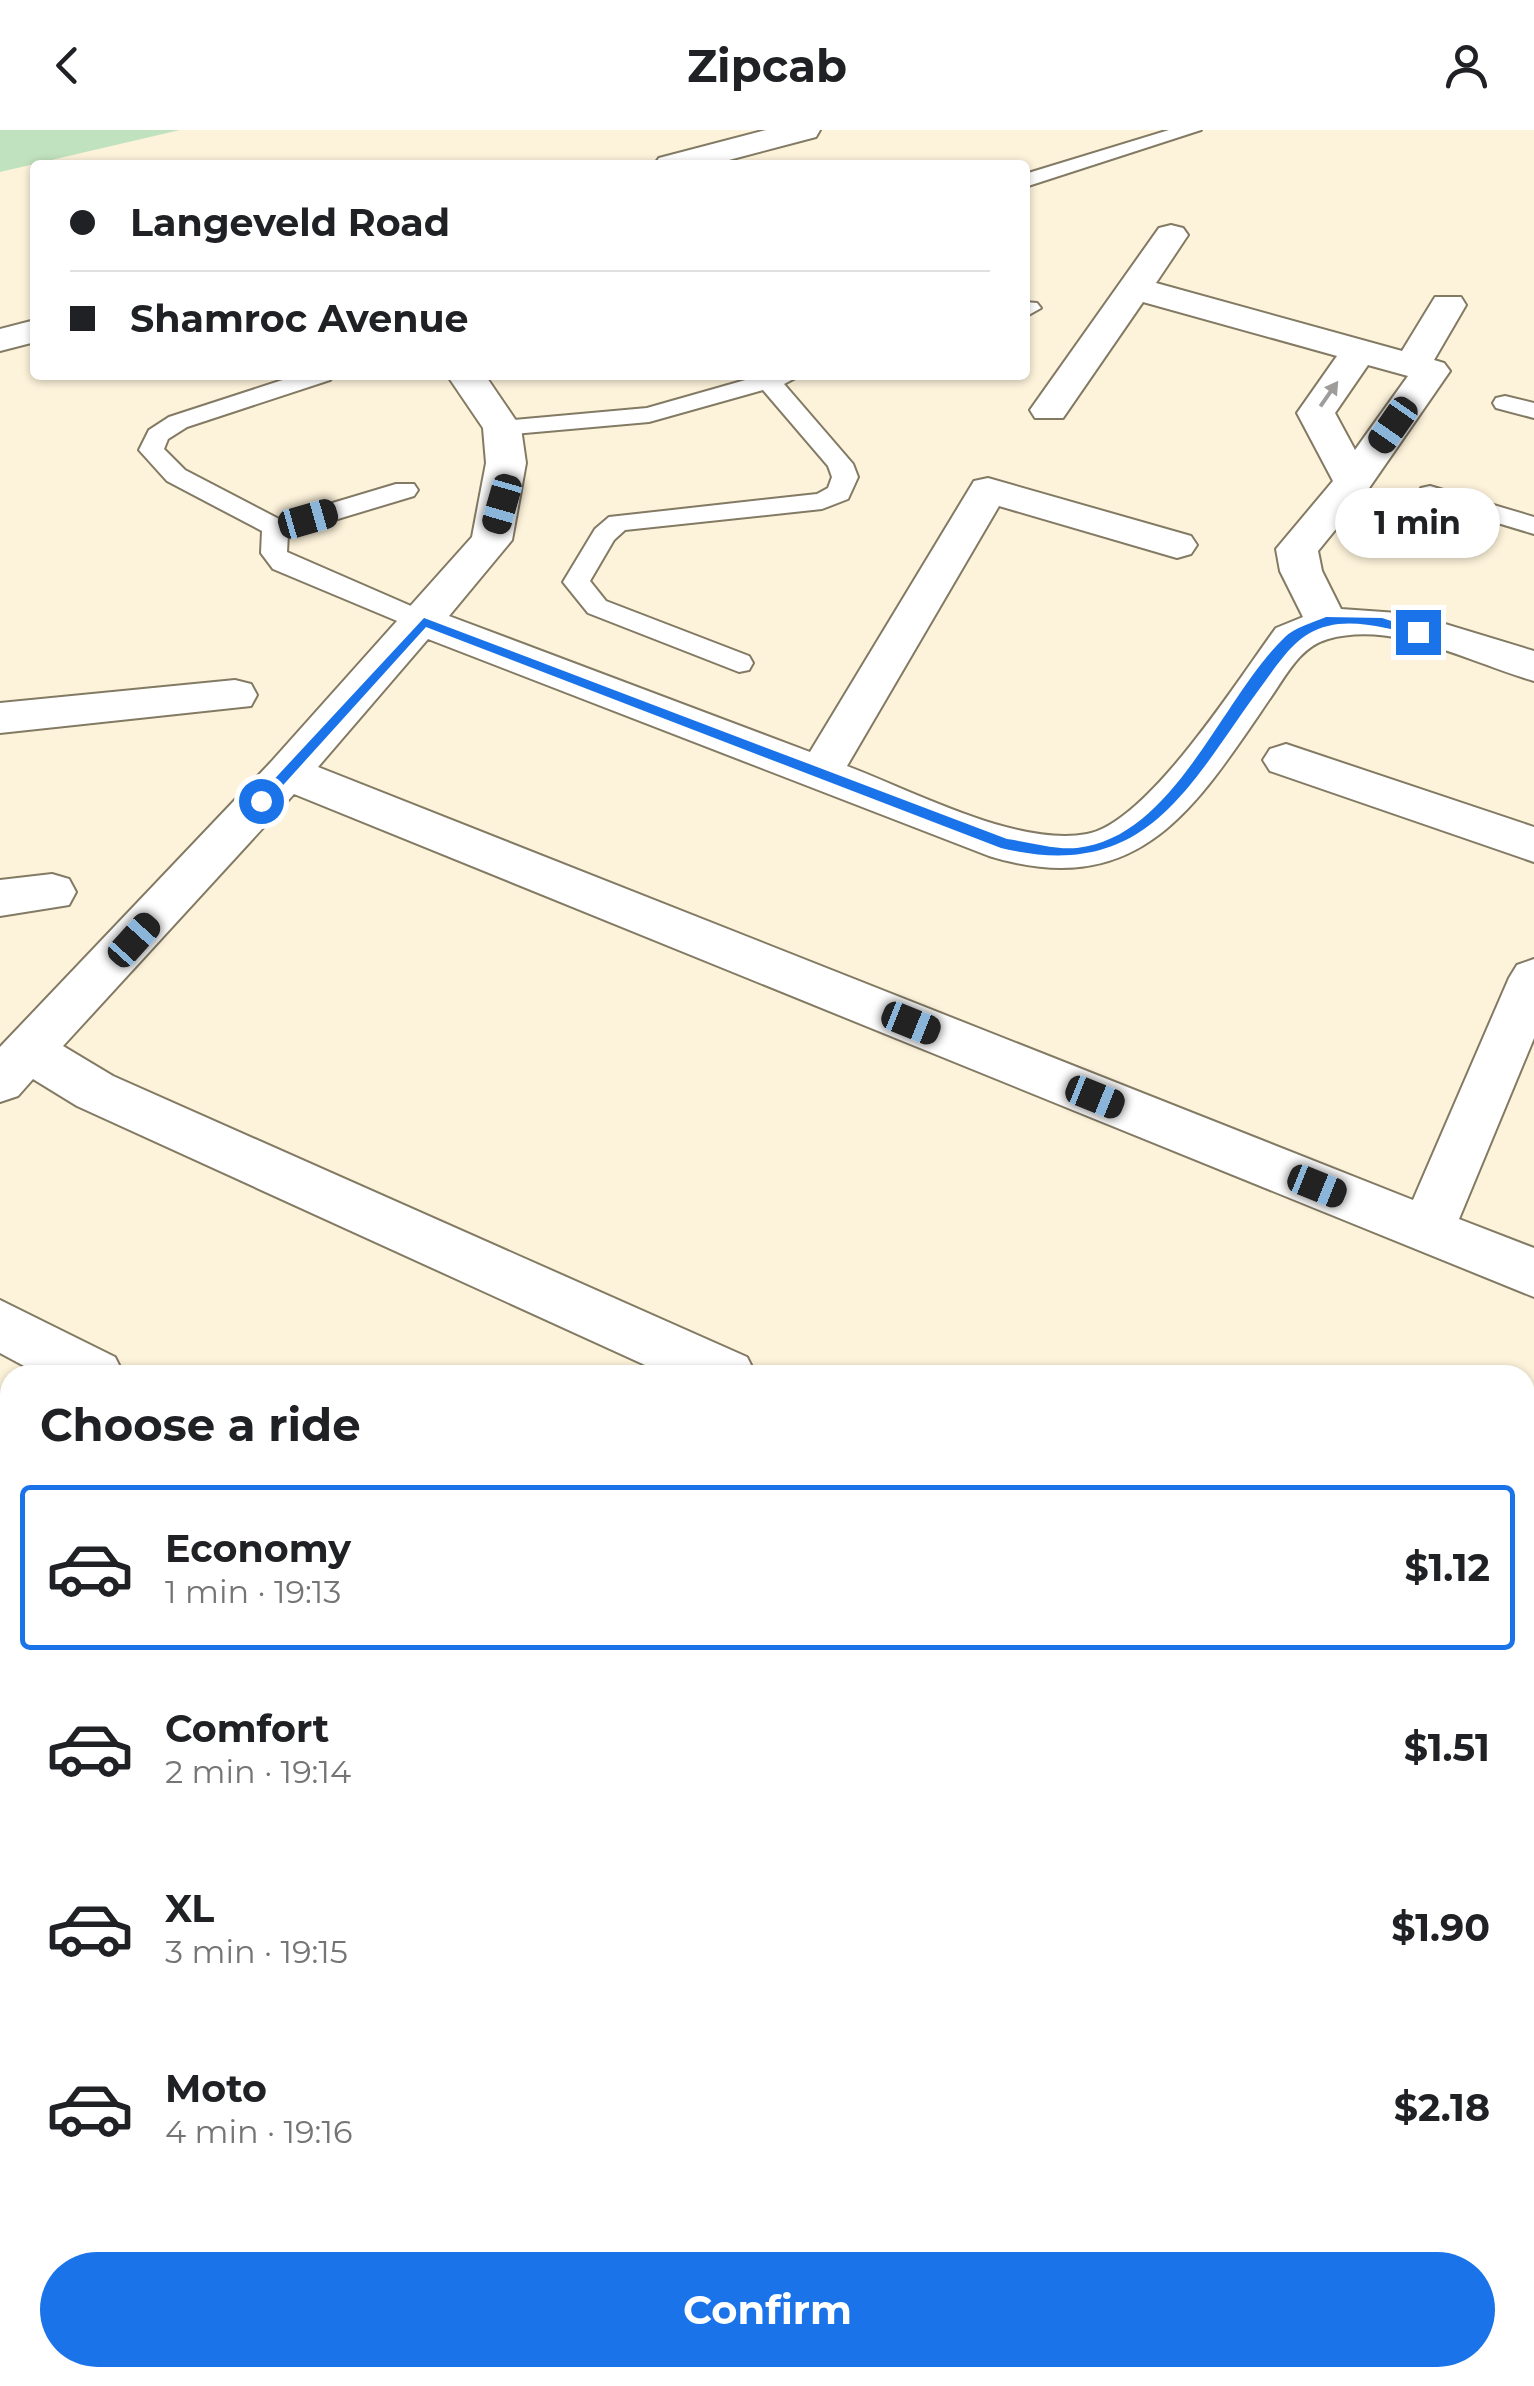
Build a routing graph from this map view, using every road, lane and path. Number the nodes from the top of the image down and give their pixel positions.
1 (804, 130) edge
2 (1191, 130) edge
3 (690, 160) edge
4 (1030, 179) edge
5 (1170, 235) dead end
6 (1134, 288) junction
7 (1448, 306) dead end
8 (30, 332) edge
9 (0, 340) edge
10 (1360, 350) junction
11 (1421, 368) junction
12 (307, 380) edge
13 (469, 380) edge
14 (772, 380) edge
15 (780, 380) edge
16 (1505, 403) dead end
17 (1049, 410) dead end
18 (1534, 411) edge
19 (502, 428) junction
20 (1353, 482) junction
21 (405, 490) dead end
22 (1430, 494) dead end
23 (1534, 526) edge
24 (275, 528) junction
25 (1177, 545) dead end
26 (1326, 621) junction
27 (424, 622) junction
28 (739, 663) dead end
29 (1534, 666) edge
30 (235, 696) dead end
31 (0, 718) edge
32 (1286, 760) dead end
33 (287, 773) junction
34 (820, 773) junction
35 (1534, 845) edge
36 (52, 892) dead end
37 (0, 898) edge
38 (1534, 978) edge
39 (16, 1066) edge
40 (1428, 1230) junction
41 (1534, 1272) edge
42 (0, 1325) edge
43 (77, 1365) edge
44 (705, 1365) edge

1 - 3 street
2 - 4 lane
5 - 6 street
6 - 10 street
6 - 17 street
7 - 11 street
8 - 9 street
10 - 11 street
20 -> 10 street
11 - 20 street
12 - 24 lane
13 - 19 street
14 - 19 lane
15 - 28 lane
16 - 18 lane
19 - 27 street
20 - 26 street
21 - 24 lane
22 - 23 lane
24 - 27 lane
25 - 34 street
26 - 29 street
26 - 34 street
27 - 33 street
27 - 34 street
30 - 31 street
32 - 35 street
33 - 39 street
33 - 40 street
36 - 37 street
38 - 40 street
39 - 44 street
40 - 41 street
42 - 43 street

